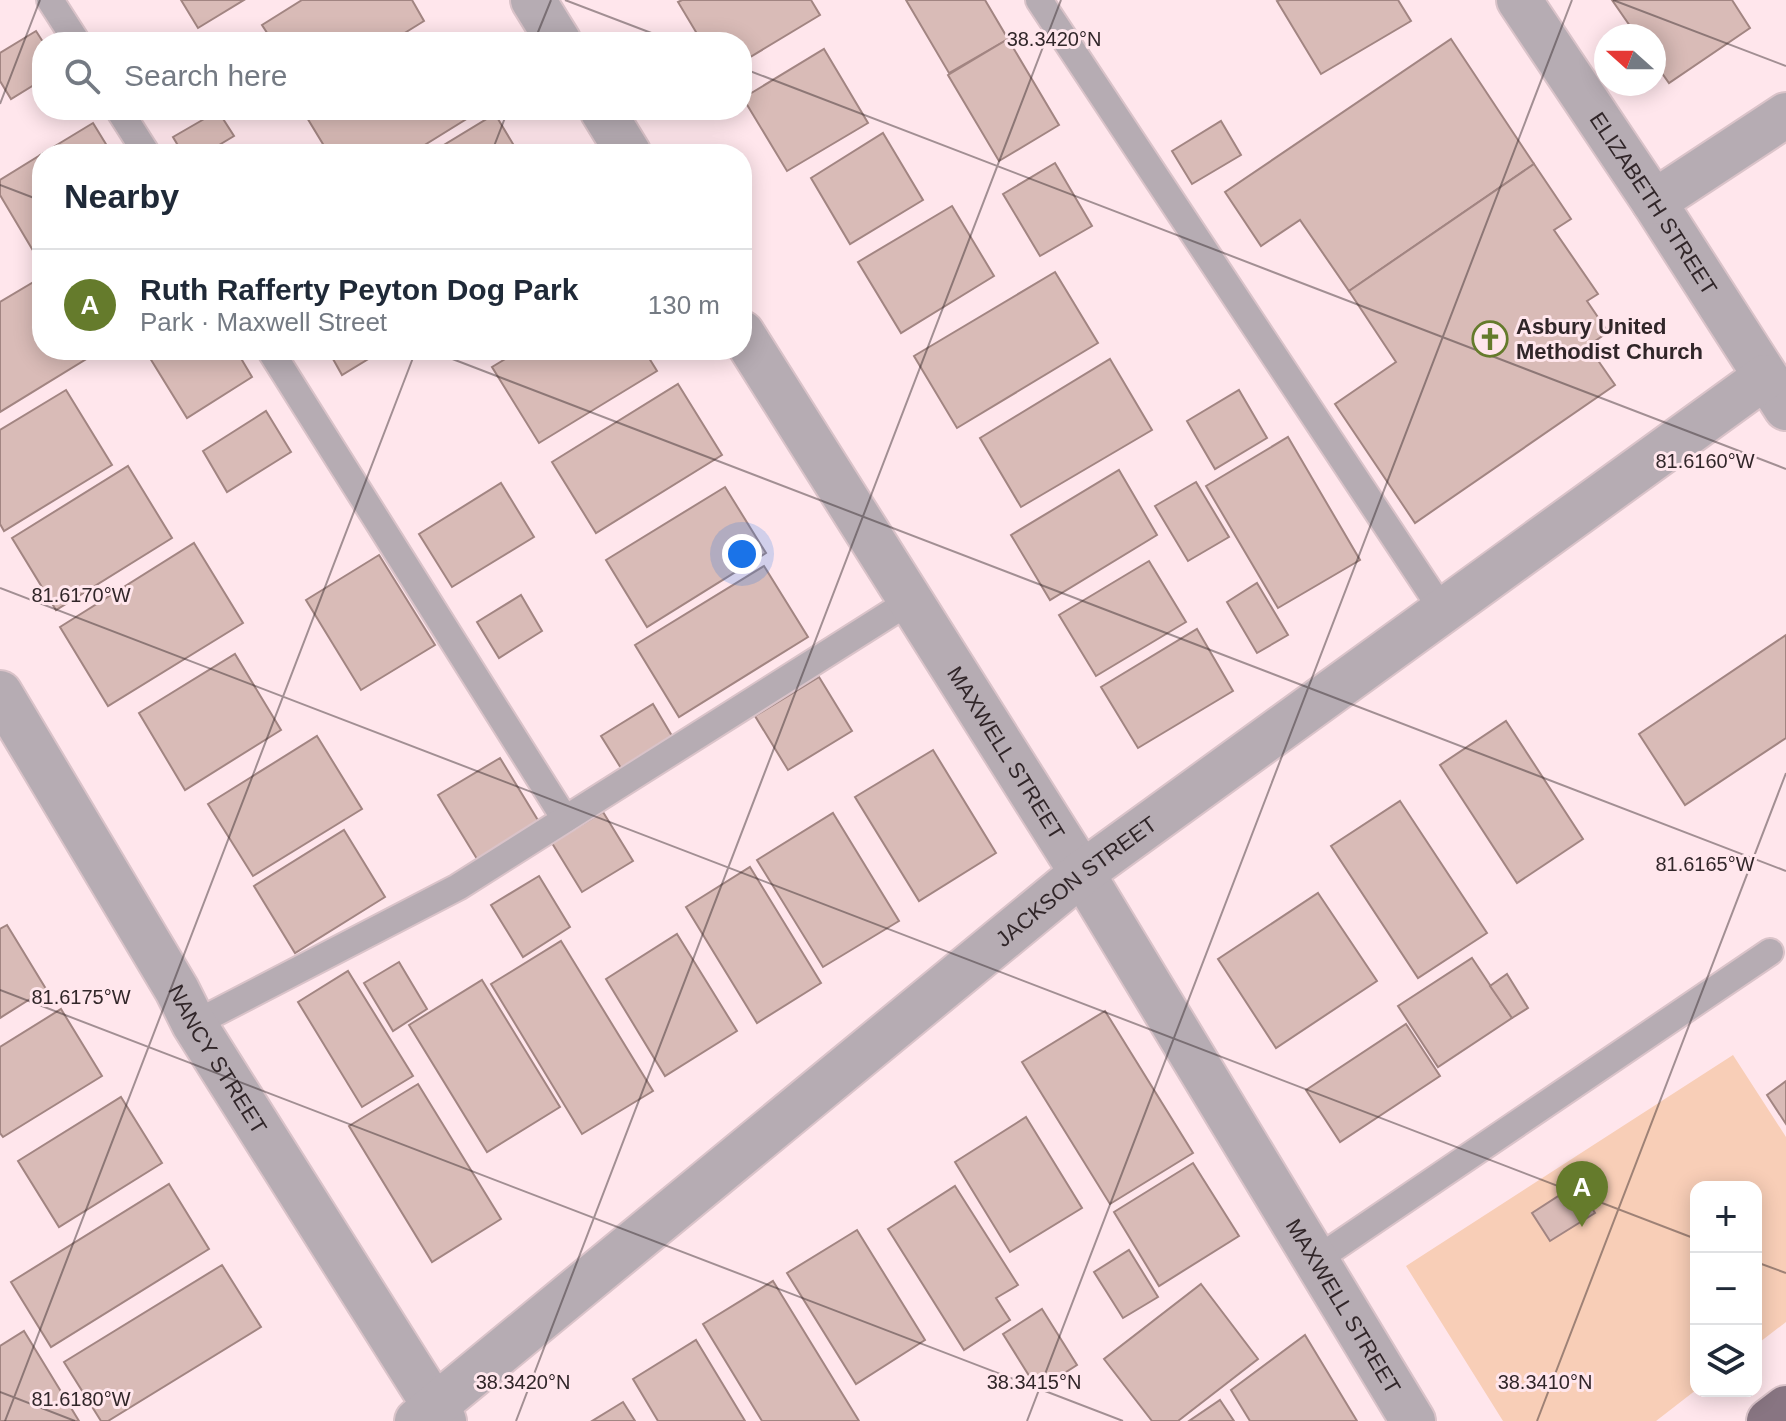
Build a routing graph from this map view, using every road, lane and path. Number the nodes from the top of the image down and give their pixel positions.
1 (50, 0) edge
2 (533, 0) edge
3 (1039, 0) edge
4 (1519, 0) edge
5 (71, 32) edge
6 (553, 32) edge
7 (1786, 115) edge
8 (125, 120) edge
9 (608, 120) edge
10 (141, 144) edge
11 (623, 144) edge
12 (1654, 202) junction
13 (752, 349) edge
14 (276, 360) edge
15 (1775, 392) edge
16 (910, 601) junction
17 (1443, 611) junction
18 (0, 693) edge
19 (565, 819) junction
20 (1082, 873) junction
21 (1770, 952) dead end
22 (194, 1024) junction
23 (1316, 1260) junction
24 (1786, 1408) edge
25 (432, 1416) edge
26 (1413, 1421) edge
27 (1769, 1421) edge

1 - 5 lane
2 - 6 street
3 - 17 lane
4 - 12 street, ELIZABETH STREET
7 - 12 street
8 - 10 lane
9 - 11 street
12 - 15 street, ELIZABETH STREET
13 - 16 street, MAXWELL STREET
14 - 19 lane
15 - 17 street, JACKSON STREET
16 - 19 lane
16 - 20 street, MAXWELL STREET
17 - 20 street, JACKSON STREET
18 - 22 street, NANCY STREET
19 - 22 lane
20 - 23 street, MAXWELL STREET
20 - 25 street, JACKSON STREET
21 - 23 lane
22 - 25 street, NANCY STREET
23 - 26 street, MAXWELL STREET
24 - 27 main road

